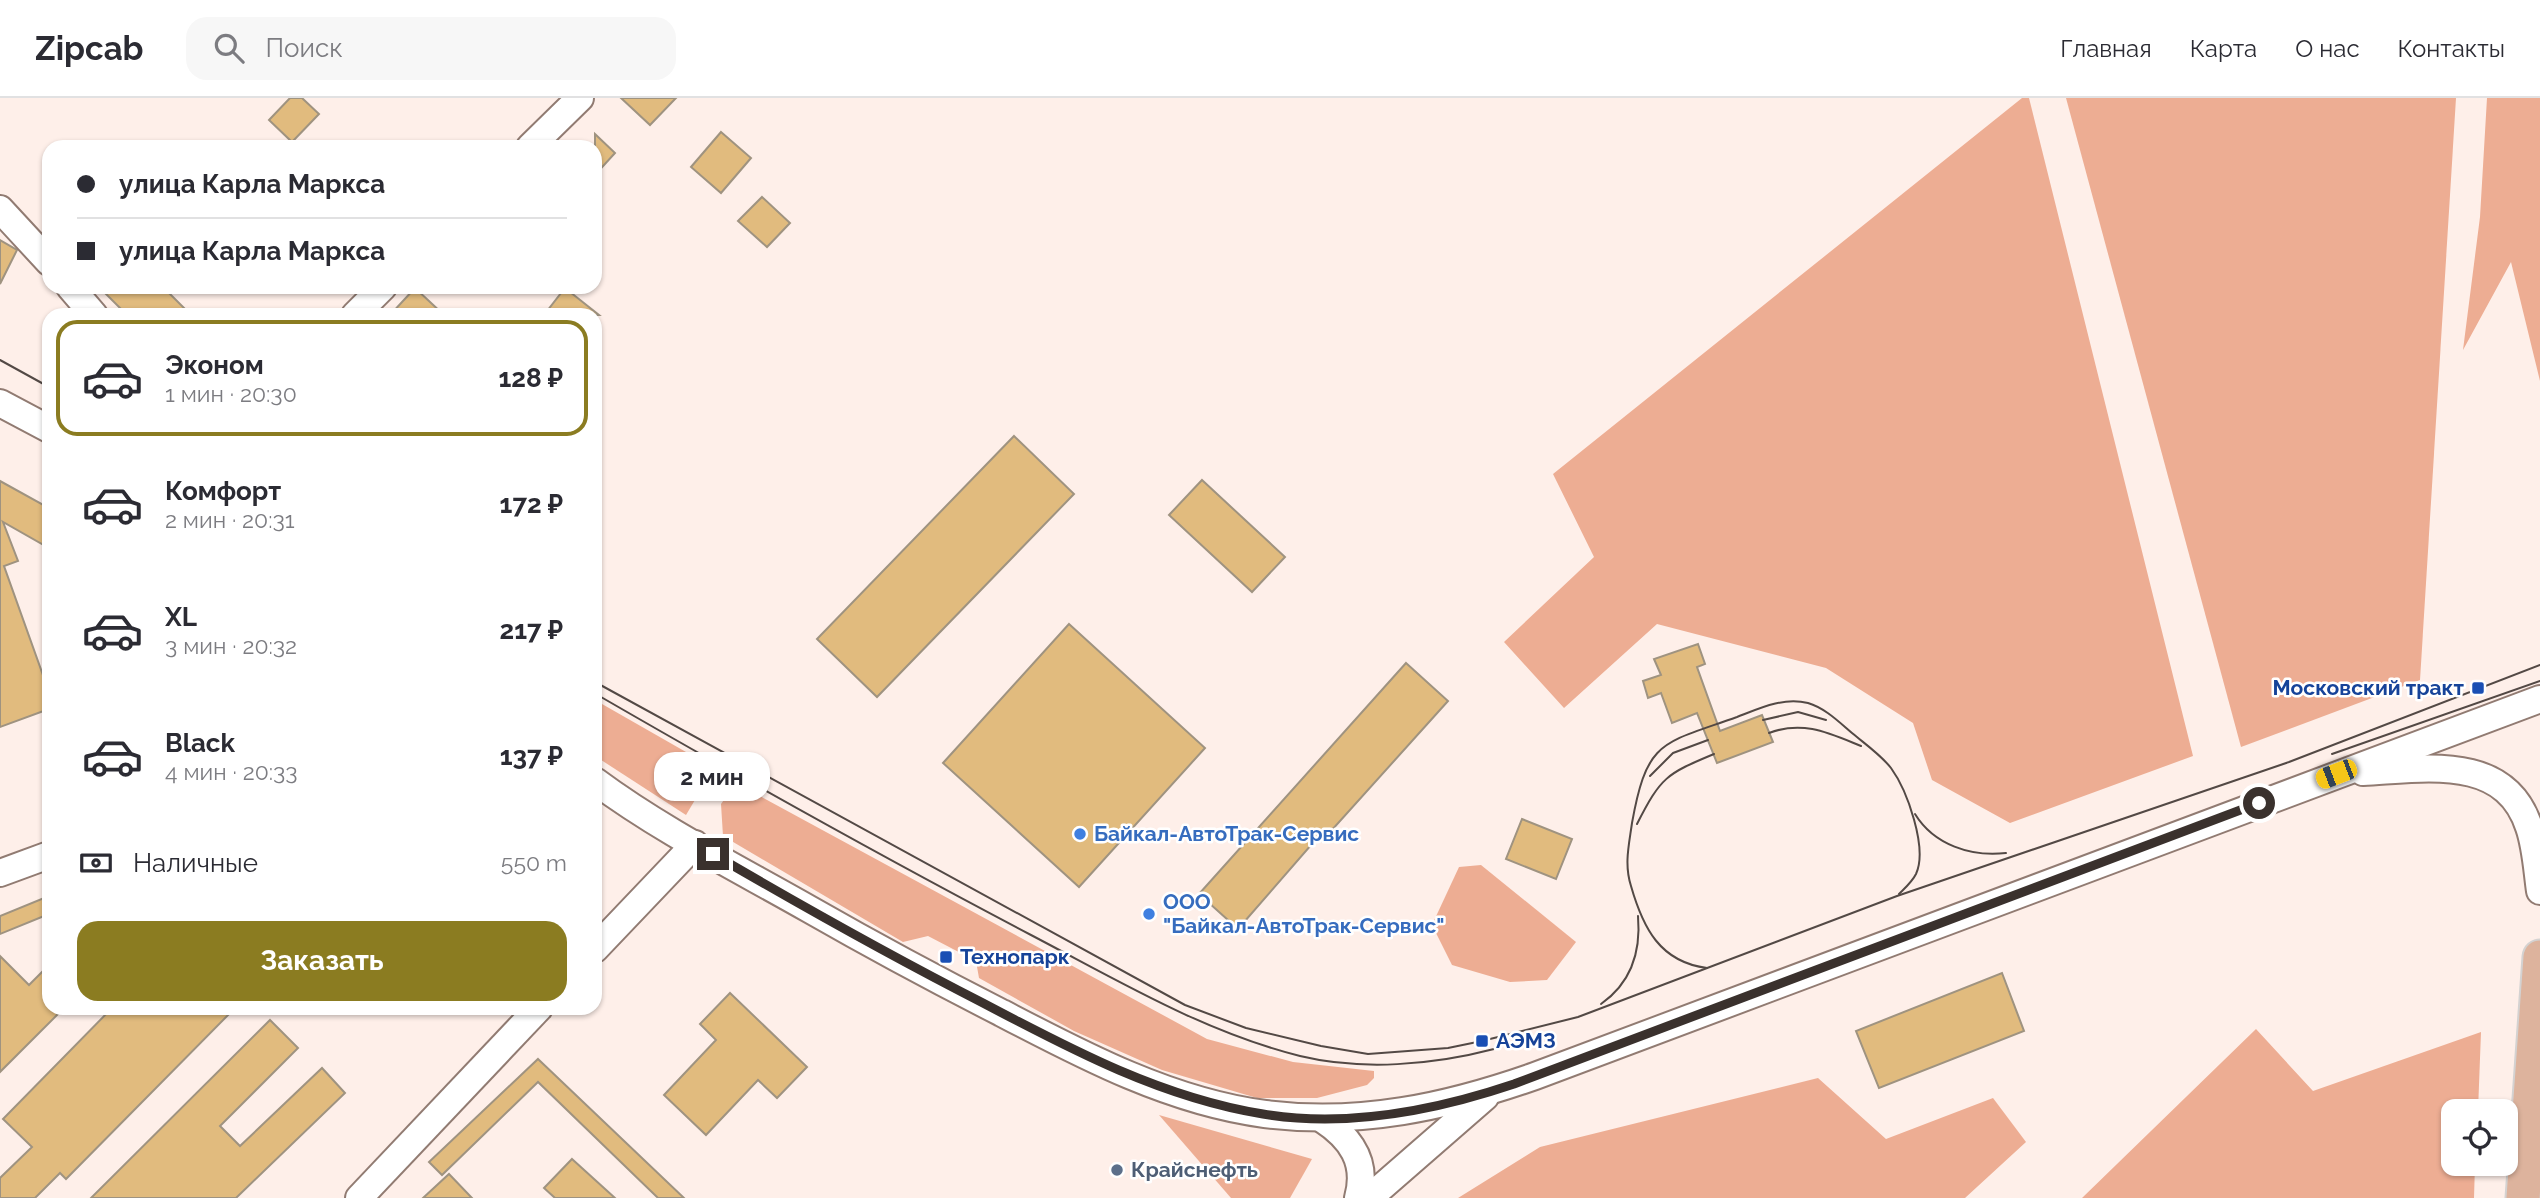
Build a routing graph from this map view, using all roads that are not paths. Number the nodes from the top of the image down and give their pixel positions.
1 (580, 98) edge
2 (537, 140) edge
3 (0, 209) edge
4 (42, 254) edge
5 (76, 294) edge
6 (376, 294) edge
7 (88, 308) edge
8 (362, 308) edge
9 (0, 404) edge
10 (42, 425) edge
11 (2540, 699) edge
12 (2336, 774) junction
13 (602, 787) edge
14 (695, 844) junction
15 (42, 858) edge
16 (0, 873) edge
17 (2540, 891) edge
18 (602, 942) edge
19 (2540, 957) edge
20 (532, 1015) edge
21 (1492, 1091) junction
22 (1322, 1119) junction
23 (359, 1198) edge
24 (1358, 1198) edge
25 (1369, 1198) edge
26 (2524, 1198) edge

1 - 2 street
3 - 4 street
5 - 7 street
6 - 8 street
9 - 10 street
11 - 12 street
12 - 17 street
12 - 21 street
13 - 14 street
14 - 18 street
14 - 22 street
15 - 16 street
19 - 26 main road
20 - 23 street
21 - 22 street
21 - 25 street
22 - 24 street

